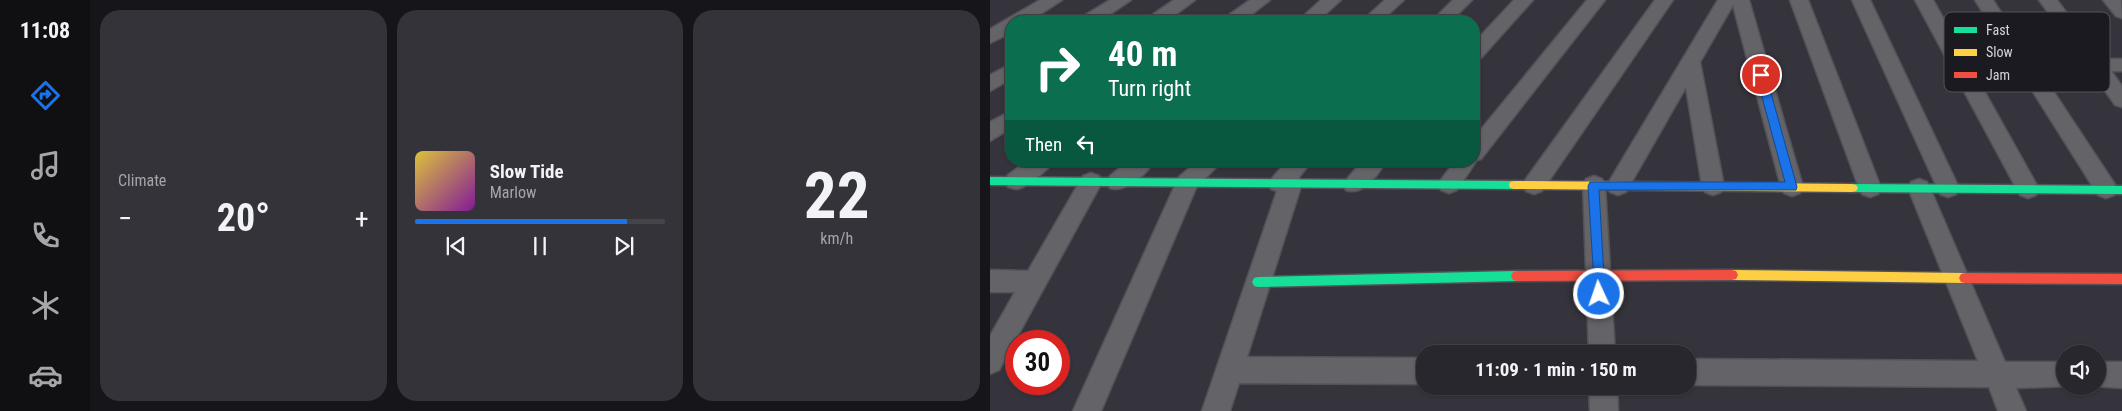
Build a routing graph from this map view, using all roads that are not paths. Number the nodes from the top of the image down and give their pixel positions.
1 (1053, 0) edge
2 (1122, 0) edge
3 (1186, 0) edge
4 (1261, 0) edge
5 (1332, 0) edge
6 (1395, 0) edge
7 (1462, 0) edge
8 (1524, 0) edge
9 (1596, 0) edge
10 (1664, 0) edge
11 (1727, 0) edge
12 (1740, 0) edge
13 (1799, 0) edge
14 (1861, 0) edge
15 (1924, 0) edge
16 (1984, 0) edge
17 (2048, 0) edge
18 (2112, 0) edge
19 (1992, 12) edge
20 (2057, 12) edge
21 (2122, 12) edge
22 (1027, 15) edge
23 (1098, 15) edge
24 (1164, 15) edge
25 (1240, 15) edge
26 (1314, 15) edge
27 (1378, 15) edge
28 (1447, 15) edge
29 (1005, 28) edge
30 (1944, 36) edge
31 (990, 37) edge
32 (1480, 48) edge
33 (1691, 62) junction
34 (1005, 74) edge
35 (990, 84) edge
36 (2110, 84) edge
37 (1975, 92) edge
38 (2045, 92) edge
39 (2122, 100) edge
40 (1005, 122) edge
41 (990, 133) edge
42 (1480, 145) edge
43 (1035, 167) edge
44 (1136, 167) edge
45 (1204, 167) edge
46 (1370, 167) edge
47 (1462, 167) edge
48 (1290, 176) edge
49 (990, 181) edge
50 (1016, 181) junction
51 (1091, 182) junction
52 (1118, 182) junction
53 (1187, 183) junction
54 (1354, 184) junction
55 (1449, 184) junction
56 (1534, 185) junction
57 (1594, 186) junction
58 (1618, 186) junction
59 (1713, 186) junction
60 (1792, 187) junction
61 (1870, 188) junction
62 (1920, 188) junction
63 (1948, 188) junction
64 (2028, 189) junction
65 (2114, 189) edge
66 (1598, 274) junction
67 (1957, 279) junction
68 (2122, 279) edge
69 (990, 281) edge
70 (1035, 282) junction
71 (1258, 282) junction
72 (1602, 345) edge
73 (990, 361) edge
74 (1229, 370) junction
75 (1416, 371) edge
76 (1696, 372) edge
77 (1997, 374) junction
78 (2056, 375) edge
79 (2106, 375) edge
80 (2122, 375) edge
81 (1603, 395) edge
82 (1087, 411) edge
83 (1216, 411) edge
84 (1604, 411) edge
85 (2012, 411) edge

1 - 22 street
2 - 23 street
3 - 24 street
4 - 25 street
5 - 26 street
6 - 27 street
7 - 28 street
8 - 32 street
9 - 42 street
10 - 56 street
11 - 33 street
12 - 60 street
13 - 61 street
14 - 63 street
15 - 30 street
16 - 19 street
17 - 20 street
18 - 21 street
29 - 31 street
33 - 58 street
33 - 59 street
34 - 35 street
36 - 39 street
37 - 64 street
38 - 65 street
40 - 41 street
43 - 50 street
44 - 52 street
45 - 53 street
46 - 54 street
47 - 55 street
48 - 53 street
48 - 54 street
48 - 71 street
49 - 50 street
50 - 51 street
51 - 52 street
51 - 70 street
52 - 53 street
53 - 82 street
54 - 55 street
55 - 56 street
56 - 57 street
57 - 58 street
57 - 66 street
58 - 59 street
59 - 60 street
60 - 61 street
61 - 62 street
62 - 63 street
62 - 67 street
63 - 64 street
64 - 65 street
66 - 67 street
66 - 71 street
66 - 72 street
67 - 68 street
67 - 77 street
69 - 70 street
70 - 73 street
71 - 74 street
74 - 75 street
74 - 83 street
76 - 77 street
77 - 78 street
77 - 85 street
79 - 80 street
81 - 84 street

